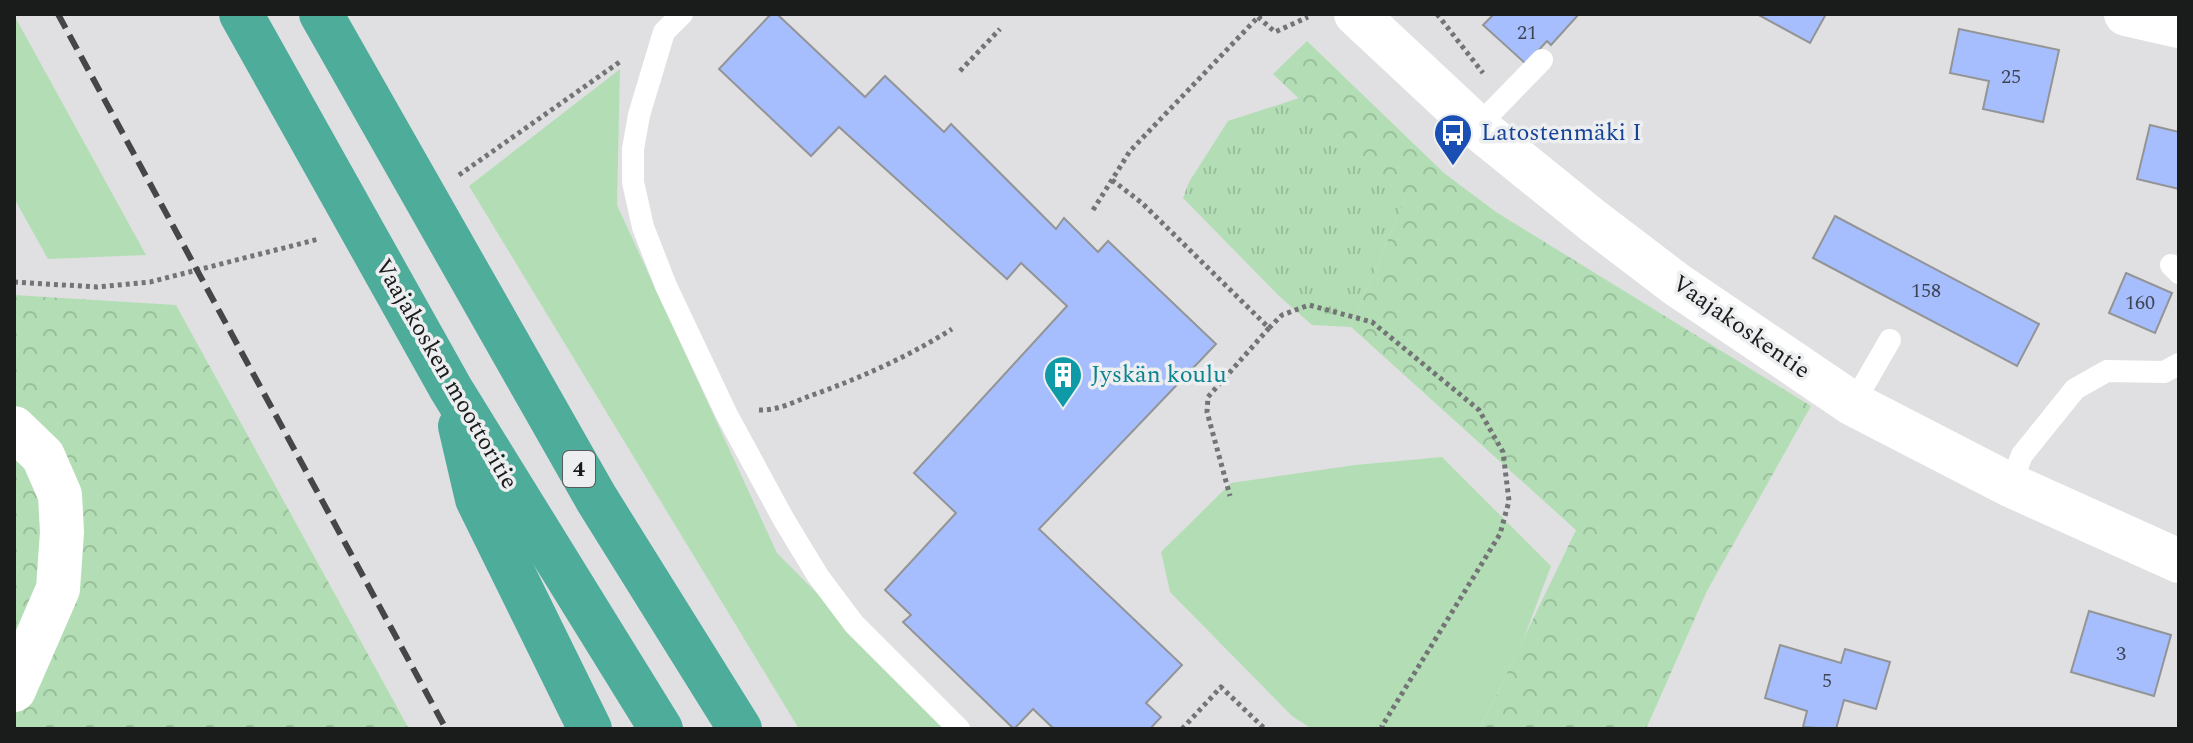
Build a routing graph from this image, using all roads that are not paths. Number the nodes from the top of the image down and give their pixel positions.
1 (241, 14) edge
2 (321, 14) edge
3 (682, 14) edge
4 (1356, 14) edge
5 (2126, 14) edge
6 (2179, 26) edge
7 (1542, 60) dead end
8 (1489, 116) junction
9 (1890, 340) dead end
10 (2179, 364) edge
11 (451, 389) junction
12 (1853, 404) junction
13 (14, 428) edge
14 (2010, 485) junction
15 (2179, 561) edge
16 (14, 690) edge
17 (590, 729) edge
18 (661, 729) edge
19 (740, 729) edge
20 (959, 729) edge

1 - 11 highway, Vaajakosken moottoritie
2 - 19 highway, 4
3 - 20 lane
4 - 8 main road, Vaajakoskentie
5 - 6 main road
7 - 8 lane
8 - 12 main road, Vaajakoskentie
9 - 12 lane
10 - 14 lane
11 - 17 highway
11 - 18 highway, Vaajakosken moottoritie
12 - 14 main road, Vaajakoskentie
13 - 16 main road
14 - 15 main road, Vaajakoskentie

